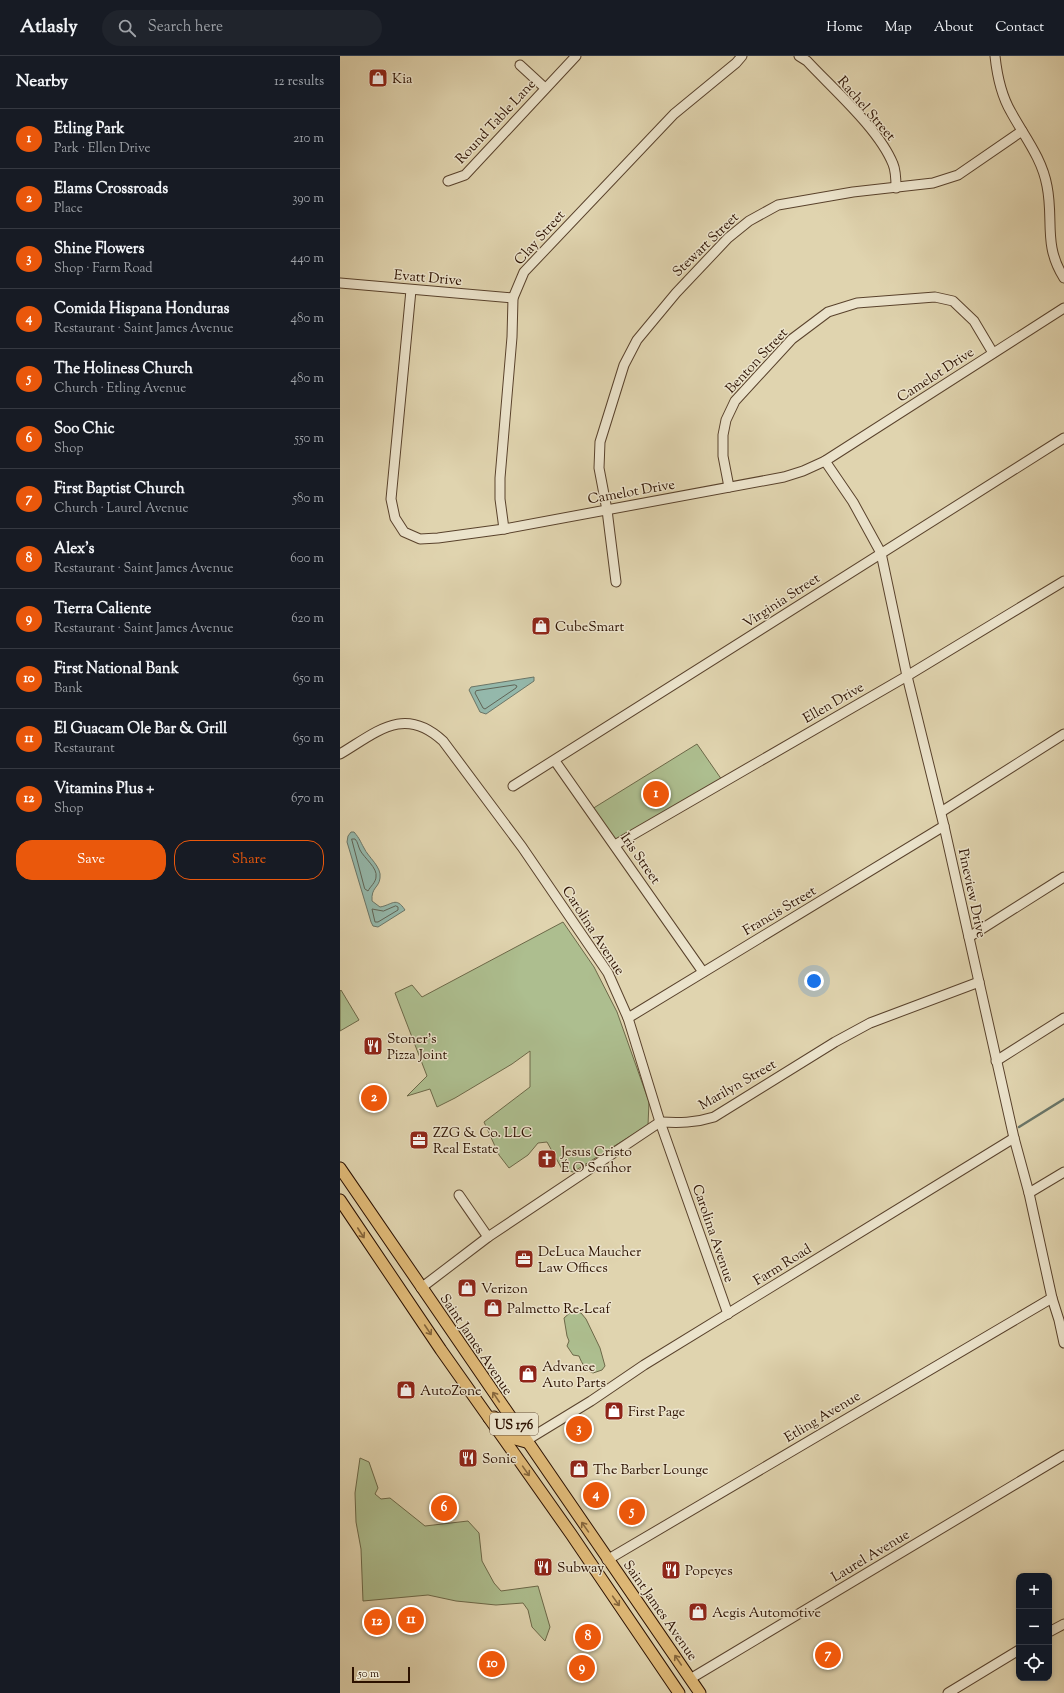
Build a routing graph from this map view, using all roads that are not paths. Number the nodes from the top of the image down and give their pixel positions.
1 (576, 56) edge
2 (742, 56) edge
3 (799, 56) edge
4 (995, 56) edge
5 (520, 65) dead end
6 (545, 88) junction
7 (1022, 131) junction
8 (448, 181) dead end
9 (896, 188) junction
10 (1064, 278) edge
11 (340, 283) edge
12 (411, 290) junction
13 (513, 298) junction
14 (1064, 308) edge
15 (993, 353) junction
16 (1064, 438) edge
17 (825, 461) junction
18 (729, 487) junction
19 (607, 510) junction
20 (504, 529) junction
21 (881, 552) junction
22 (1064, 581) edge
23 (616, 582) dead end
24 (907, 676) junction
25 (1064, 734) edge
26 (340, 754) edge
27 (555, 761) junction
28 (513, 786) dead end
29 (941, 812) junction
30 (944, 826) junction
31 (615, 845) junction
32 (1064, 877) edge
33 (969, 937) junction
34 (703, 972) junction
35 (979, 982) junction
36 (628, 1018) junction
37 (1064, 1018) edge
38 (996, 1061) junction
39 (660, 1122) junction
40 (1014, 1138) junction
41 (340, 1168) edge
42 (1064, 1172) edge
43 (1029, 1193) junction
44 (459, 1195) dead end
45 (340, 1200) edge
46 (488, 1237) junction
47 (421, 1288) junction
48 (1052, 1298) junction
49 (728, 1314) junction
50 (1062, 1319) edge
51 (1064, 1343) edge
52 (489, 1418) junction
53 (526, 1442) junction
54 (1064, 1454) edge
55 (571, 1534) junction
56 (607, 1560) junction
57 (1064, 1624) edge
58 (1052, 1630) edge
59 (1016, 1652) edge
60 (690, 1679) junction
61 (678, 1693) edge
62 (700, 1693) edge
63 (948, 1693) edge

1 - 6 street, Round Table Lane
2 - 13 street, Clay Street
3 - 9 street, Rachel Street
4 - 7 street
5 - 6 street
6 - 8 street, Round Table Lane
7 - 9 street, Stewart Street
7 - 10 street
9 - 19 street, Stewart Street
11 - 12 street, Evatt Drive
12 - 13 street, Evatt Drive
12 - 20 street, Camelot Drive
13 - 20 street, Clay Street
14 - 15 street, Camelot Drive
15 - 17 street, Camelot Drive
15 - 18 street, Benton Street
16 - 21 street, Virginia Street
17 - 18 street, Camelot Drive
17 - 21 street, Pineview Drive
18 - 19 street, Camelot Drive
19 - 20 street, Camelot Drive
19 - 23 street, Stewart Street
21 - 24 street, Pineview Drive
21 - 27 street, Virginia Street
22 - 24 street, Ellen Drive
24 - 29 street, Pineview Drive
24 - 31 street, Ellen Drive
25 - 29 street
26 - 36 street, Carolina Avenue
27 - 28 street, Virginia Street
27 - 31 street, Iris Street
29 - 30 street, Pineview Drive
30 - 33 street, Pineview Drive
30 - 34 street, Francis Street
31 - 34 street, Iris Street
32 - 33 street
33 - 35 street, Pineview Drive
34 - 36 street, Francis Street
35 - 38 street, Pineview Drive
35 - 39 street, Marilyn Street
36 - 39 street, Carolina Avenue
37 - 38 street
38 - 40 street, Pineview Drive
39 - 46 street
39 - 49 street, Carolina Avenue
40 - 43 street, Pineview Drive
40 - 49 street, Farm Road
41 - 47 main road, Saint James Avenue / US 176
42 - 43 street
43 - 48 street, Pineview Drive
44 - 46 street
45 -> 52 main road, US 176
46 - 47 street
53 -> 47 main road, Saint James Avenue / US 176
48 - 50 street, Pineview Drive
48 - 56 street, Etling Avenue
49 - 53 street, Farm Road
50 - 51 street, Pineview Drive
52 - 53 main road
52 -> 55 main road, US 176
56 -> 53 main road, Saint James Avenue / US 176
54 - 60 street, Laurel Avenue
55 - 56 main road
55 -> 61 main road, US 176
60 -> 56 main road, Saint James Avenue / US 176
57 - 58 street
59 - 63 street
60 - 62 main road, Saint James Avenue / US 176

